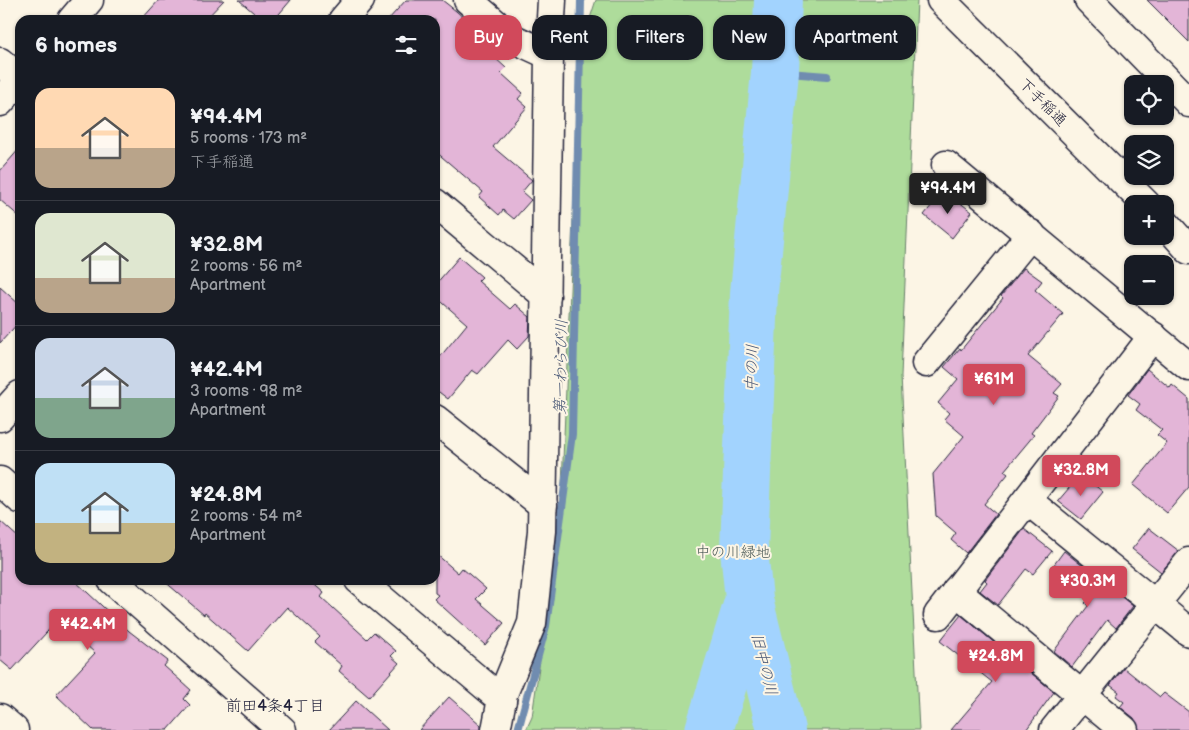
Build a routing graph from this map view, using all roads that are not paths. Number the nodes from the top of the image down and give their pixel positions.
1 (89, 0) edge
2 (360, 0) edge
3 (468, 0) edge
4 (552, 0) edge
5 (941, 0) edge
6 (1089, 0) edge
7 (76, 15) edge
8 (347, 15) edge
9 (551, 15) edge
10 (532, 47) edge
11 (549, 60) edge
12 (0, 62) edge
13 (15, 75) edge
14 (15, 85) edge
15 (0, 102) edge
16 (1189, 103) edge
17 (946, 164) dead end
18 (1137, 195) edge
19 (440, 207) edge
20 (1174, 233) edge
21 (1031, 234) junction
22 (1189, 250) edge
23 (546, 296) junction
24 (1153, 336) junction
25 (926, 363) dead end
26 (1189, 366) edge
27 (15, 400) edge
28 (0, 417) edge
29 (440, 423) edge
30 (0, 481) edge
31 (15, 494) edge
32 (1027, 500) junction
33 (543, 505) junction
34 (1189, 562) edge
35 (118, 585) edge
36 (365, 585) edge
37 (956, 591) junction
38 (1155, 604) junction
39 (938, 615) dead end
40 (1189, 632) edge
41 (1082, 696) junction
42 (502, 700) junction
43 (0, 718) edge
44 (14, 730) edge
45 (282, 730) edge
46 (496, 730) edge
47 (1054, 730) edge
48 (1124, 730) edge

1 - 7 street
2 - 8 street
3 - 10 street
4 - 9 street
5 - 18 street, 下手稲通
6 - 16 street
11 - 23 street
12 - 13 street
14 - 15 street
17 - 21 street
19 - 23 street
20 - 22 street
21 - 24 street
21 - 25 street
23 - 33 street
24 - 26 street
24 - 32 street
27 - 28 street
29 - 33 street
30 - 31 street
32 - 37 street
32 - 38 street
33 - 42 street
34 - 38 street
35 - 45 street
36 - 42 street
37 - 39 street
37 - 41 street
38 - 40 street
38 - 41 street
41 - 47 street
41 - 48 street
42 - 46 street
43 - 44 street

